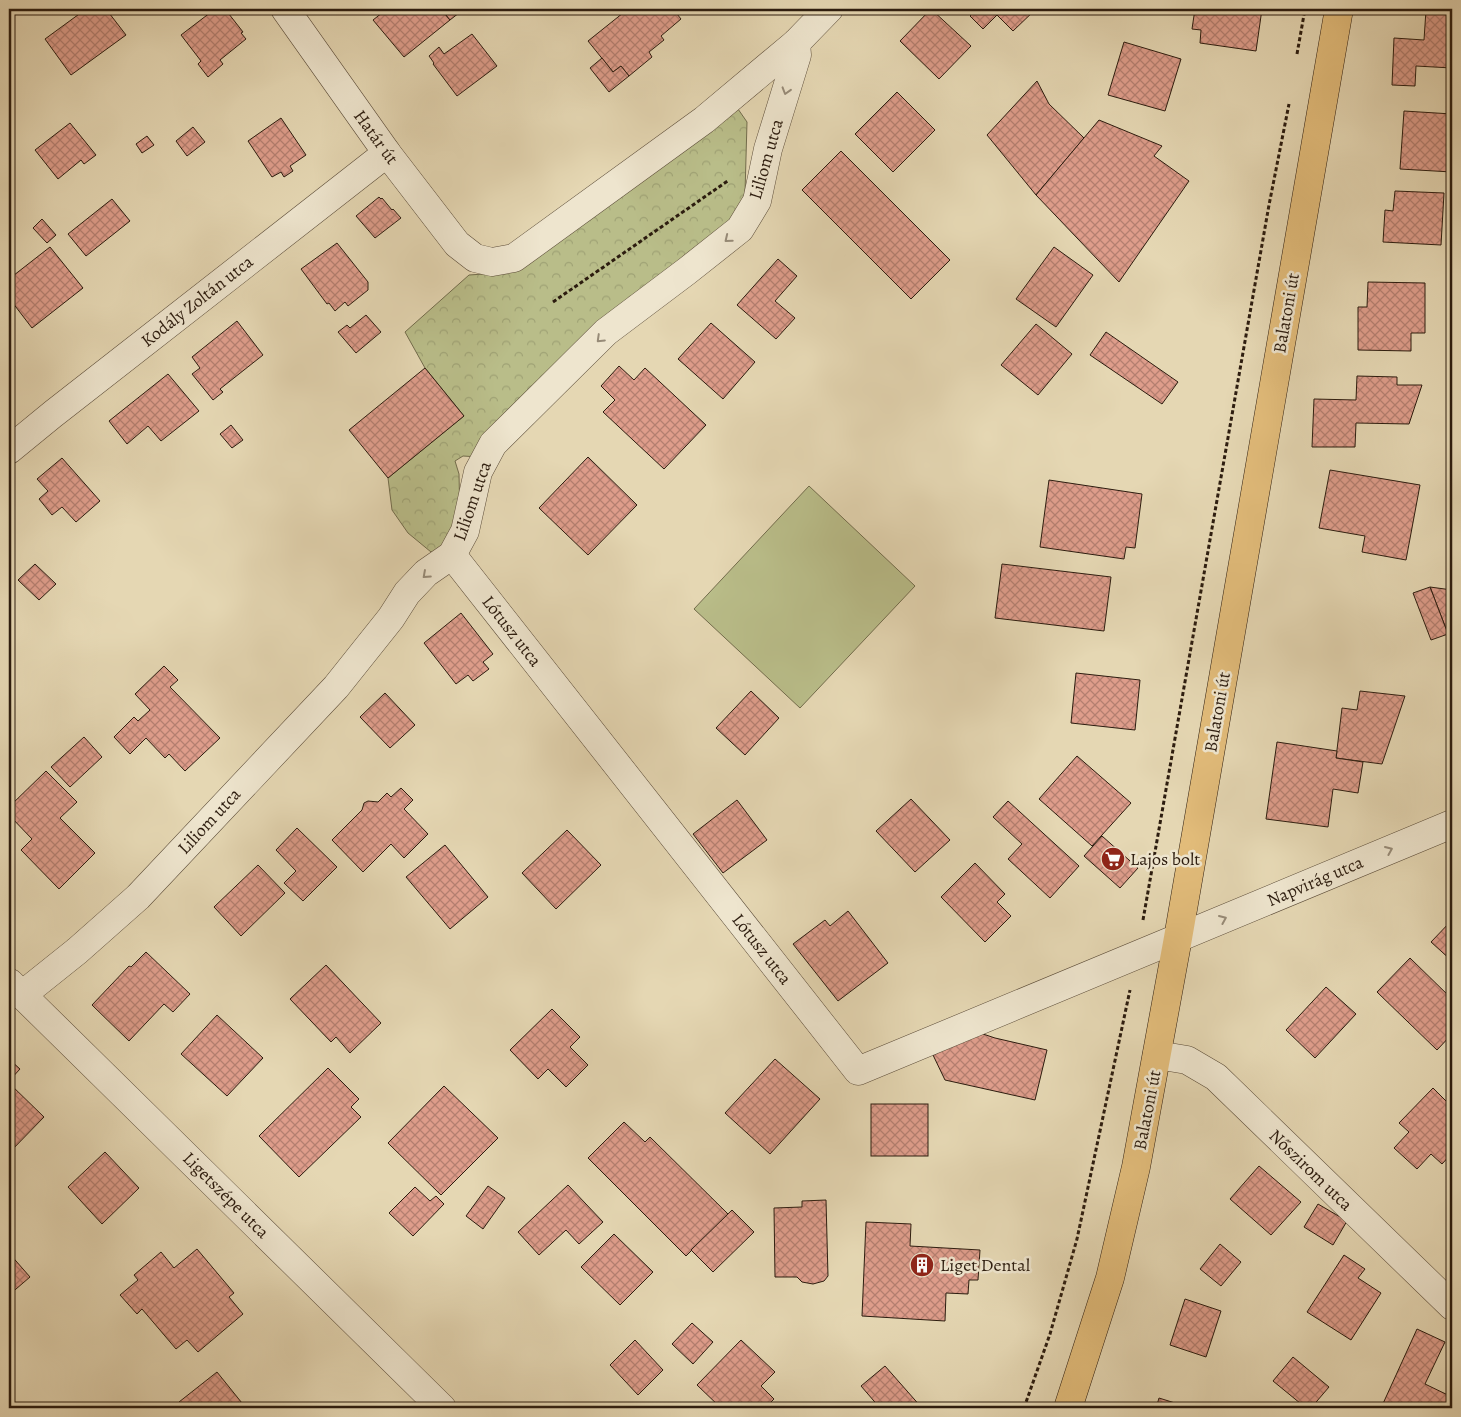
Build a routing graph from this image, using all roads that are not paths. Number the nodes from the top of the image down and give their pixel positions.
1 (285, 9) edge
2 (829, 9) edge
3 (1339, 9) edge
4 (796, 44) junction
5 (386, 153) junction
6 (9, 450) edge
7 (452, 555) junction
8 (1452, 824) edge
9 (1178, 938) junction
10 (16, 989) edge
11 (1157, 1055) junction
12 (1452, 1306) edge
13 (442, 1408) edge
14 (1068, 1408) edge

1 - 5 street, Határ út
2 - 4 street
3 - 9 main road, Balatoni út
4 - 5 street, Határ út
4 -> 7 street, Liliom utca
5 - 6 street, Kodály Zoltán utca
7 - 9 street, Lótusz utca
7 -> 10 street, Liliom utca
9 -> 8 street, Napvirág utca
9 - 11 main road, Balatoni út
10 - 13 street, Ligetszépe utca
11 - 12 street, Nőszirom utca
11 - 14 main road, Balatoni út

